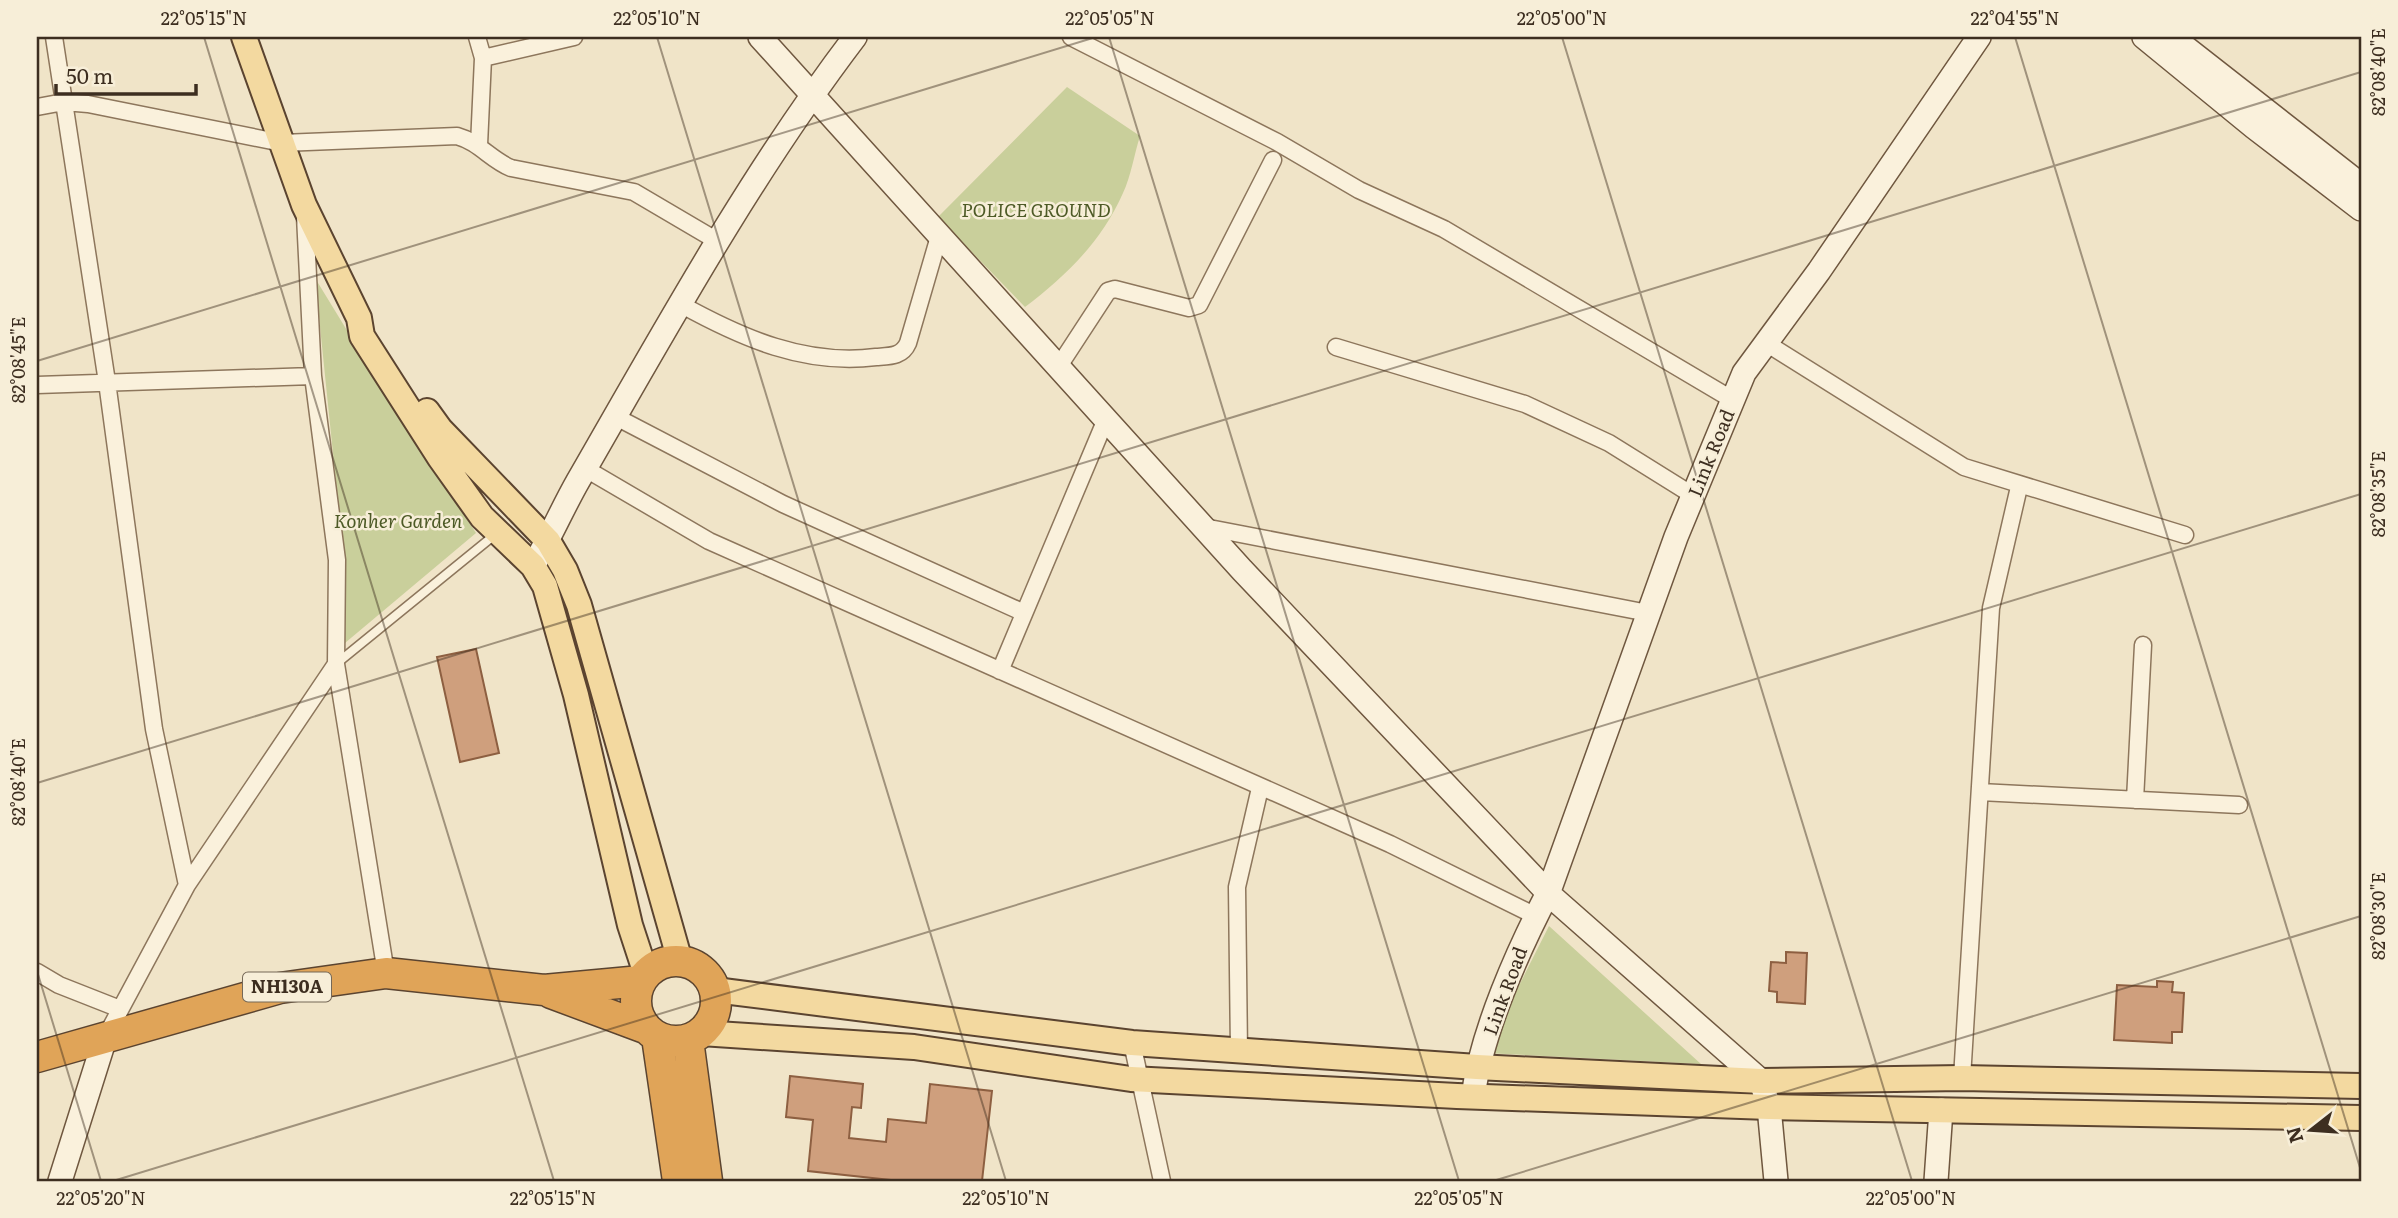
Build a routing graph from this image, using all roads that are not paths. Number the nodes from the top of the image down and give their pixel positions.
1 (54, 37) edge
2 (243, 37) edge
3 (477, 37) edge
4 (574, 37) edge
5 (760, 37) edge
6 (855, 37) edge
7 (1071, 37) edge
8 (1979, 37) edge
9 (2144, 37) edge
10 (2172, 37) edge
11 (483, 58) junction
12 (813, 92) junction
13 (64, 102) junction
14 (37, 107) edge
15 (282, 143) junction
16 (479, 145) junction
17 (1273, 160) dead end
18 (2361, 185) edge
19 (304, 205) junction
20 (2361, 209) edge
21 (940, 233) junction
22 (719, 242) junction
23 (682, 305) junction
24 (359, 318) junction
25 (1766, 343) junction
26 (1336, 347) dead end
27 (1059, 366) junction
28 (313, 376) junction
29 (107, 382) junction
30 (37, 385) edge
31 (1733, 400) junction
32 (616, 417) junction
33 (1106, 419) junction
34 (586, 468) junction
35 (2019, 486) junction
36 (1694, 496) junction
37 (1204, 527) junction
38 (498, 533) junction
39 (2185, 535) dead end
40 (548, 541) junction
41 (533, 566) junction
42 (1022, 612) junction
43 (1648, 614) junction
44 (2143, 645) dead end
45 (336, 664) junction
46 (999, 671) junction
47 (1260, 788) junction
48 (1980, 792) junction
49 (2135, 800) junction
50 (2239, 805) dead end
51 (187, 885) junction
52 (1549, 891) junction
53 (1536, 916) junction
54 (680, 961) junction
55 (37, 972) edge
56 (386, 973) junction
57 (643, 977) junction
58 (544, 990) junction
59 (715, 990) junction
60 (120, 1009) junction
61 (651, 1032) junction
62 (694, 1037) junction
63 (105, 1038) junction
64 (1132, 1043) junction
65 (1239, 1052) junction
66 (37, 1057) edge
67 (1485, 1067) junction
68 (1962, 1078) junction
69 (1138, 1079) junction
70 (1761, 1081) junction
71 (2361, 1086) edge
72 (1480, 1096) junction
73 (1769, 1107) junction
74 (1941, 1110) junction
75 (2361, 1118) edge
76 (60, 1181) edge
77 (678, 1181) edge
78 (707, 1181) edge
79 (1162, 1181) edge
80 (1776, 1181) edge
81 (1936, 1181) edge

1 - 13 street
2 - 15 main road
3 - 11 street
4 - 11 street
5 - 12 street
6 - 12 street
7 - 31 street
8 - 25 street, Link Road
9 - 20 street
10 - 18 street
11 - 16 street
12 - 21 street
12 - 22 street
13 - 14 street
13 - 15 street
13 - 29 street
15 - 16 street
15 - 19 main road
16 - 22 street
17 - 27 street
19 - 24 main road
19 - 28 street
21 - 23 street
21 - 27 street
22 - 23 street
23 - 32 street
24 - 38 main road
24 - 40 main road
25 - 31 street, Link Road
25 - 35 street
26 - 36 street
27 - 33 street
28 - 29 street
28 - 45 street
29 - 30 street
29 - 51 street
31 - 36 street, Link Road
32 - 34 street
32 - 42 street
33 - 37 street
33 - 42 street
34 - 40 street
34 - 46 street
35 - 39 street
35 - 48 street
36 - 43 street, Link Road
37 - 43 street
37 - 52 street
38 - 41 main road
38 - 45 lane
40 - 41 street
40 - 54 main road
41 - 57 main road
42 - 46 street
43 - 52 street, Link Road
44 - 49 street
45 - 51 street
45 - 56 street
46 - 47 street
47 - 53 street
47 - 65 street
48 - 49 street
48 - 68 street
49 - 50 street
51 - 60 street
52 - 53 street, Link Road
52 - 70 street
53 - 67 street, Link Road
54 - 57 highway, NH130A
54 - 59 highway
55 - 60 street
56 - 58 highway, NH130A
56 - 63 highway, NH130A
57 - 58 highway, NH130A
57 - 61 highway
58 - 61 highway, NH130A
59 - 62 highway
59 - 64 main road
60 - 63 street
61 - 62 highway, NH130A
61 - 77 highway
62 - 69 main road
62 - 78 highway
63 - 66 highway, NH130A
63 - 76 street
64 - 65 main road
64 - 69 street
65 - 67 main road
67 - 70 main road
67 - 72 street, Link Road
68 - 70 main road
68 - 71 main road
69 - 72 main road
69 - 79 street
70 - 73 street
72 - 73 main road
73 - 74 main road
73 - 80 street
74 - 75 main road
74 - 81 street

